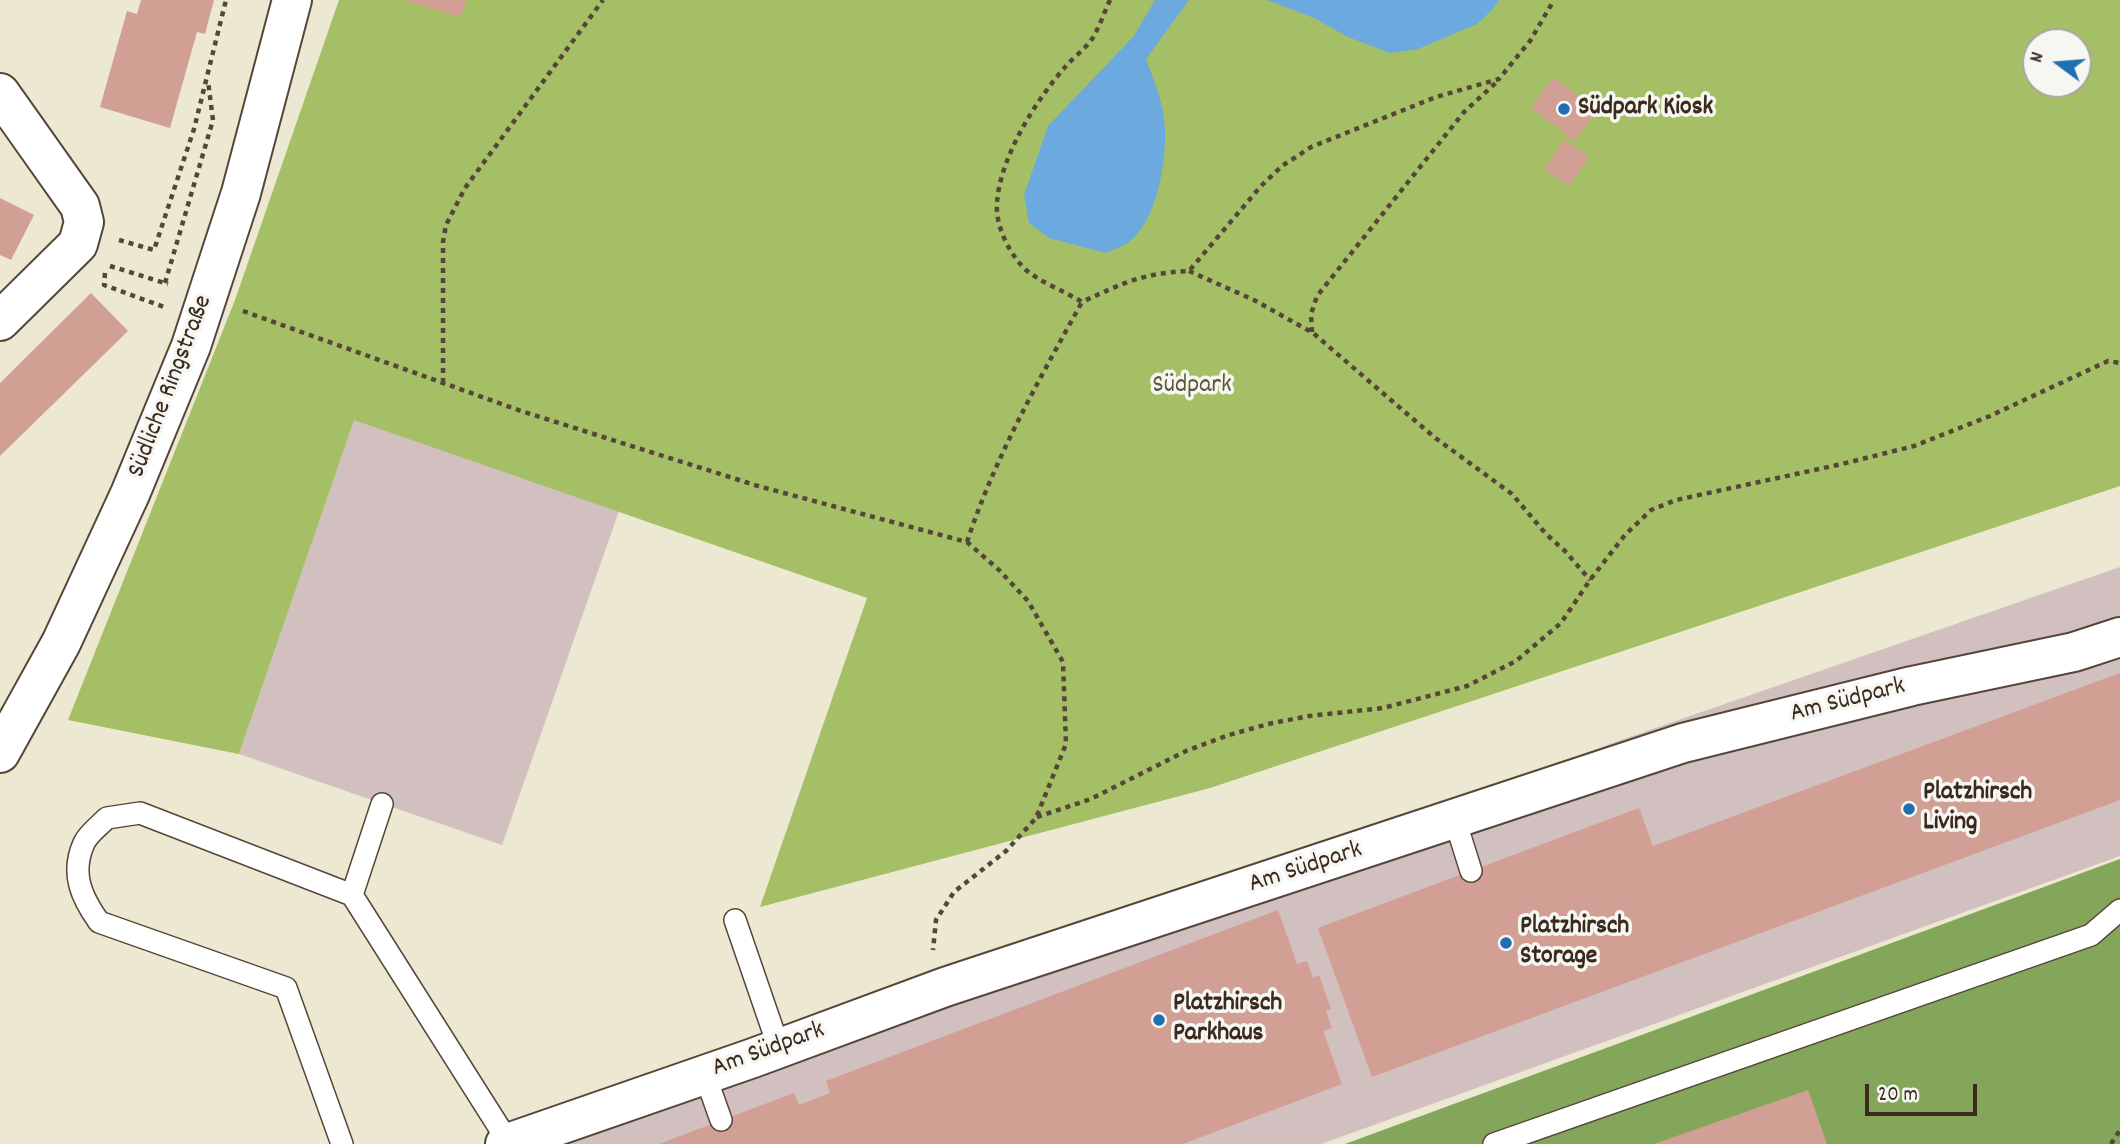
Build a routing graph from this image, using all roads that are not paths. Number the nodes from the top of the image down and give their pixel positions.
1 (292, 0) edge
2 (0, 93) edge
3 (0, 321) edge
4 (2120, 637) edge
5 (0, 753) edge
6 (382, 804) dead end
7 (1455, 820) junction
8 (1471, 871) dead end
9 (352, 895) junction
10 (2120, 910) edge
11 (734, 920) dead end
12 (779, 1048) junction
13 (705, 1075) junction
14 (722, 1120) dead end
15 (507, 1143) edge
16 (342, 1144) edge
17 (1494, 1144) edge

1 - 5 street, Südliche Ringstraße
2 - 3 street
4 - 7 street, Am Südpark
6 - 9 lane
7 - 8 lane
7 - 12 street, Am Südpark
9 - 15 lane
9 - 16 lane
10 - 17 lane
11 - 12 lane
12 - 13 street, Am Südpark
13 - 14 lane
13 - 15 street, Am Südpark

